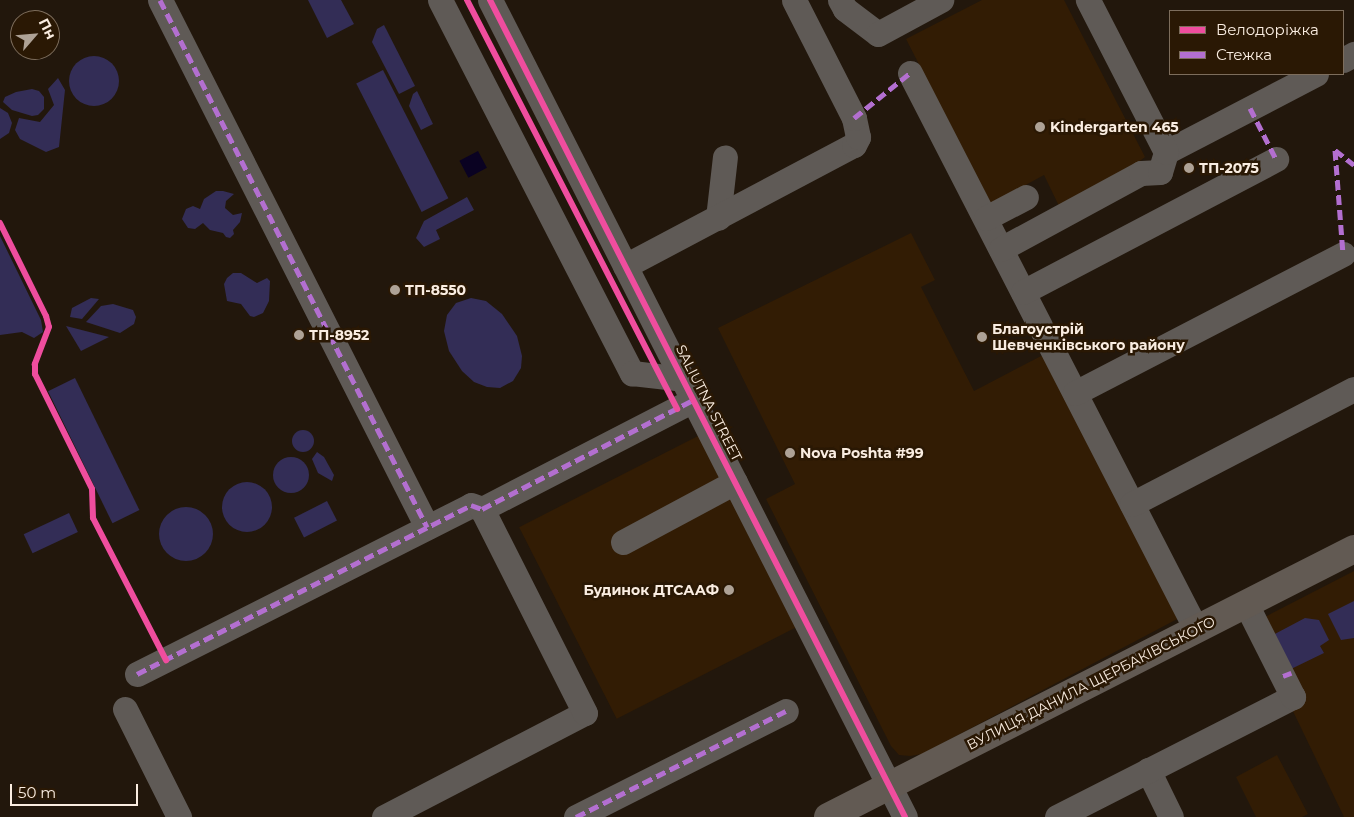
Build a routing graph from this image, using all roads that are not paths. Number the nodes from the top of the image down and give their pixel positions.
1 (160, 0) edge
2 (440, 0) edge
3 (490, 0) edge
4 (794, 0) edge
5 (840, 0) edge
6 (941, 0) edge
7 (1091, 1) edge
8 (910, 73) dead end
9 (1314, 75) edge
10 (1166, 152) junction
11 (725, 156) dead end
12 (1276, 159) dead end
13 (1026, 197) dead end
14 (718, 218) junction
15 (986, 218) junction
16 (1001, 249) junction
17 (1343, 254) dead end
18 (625, 266) junction
19 (1023, 292) junction
20 (1354, 389) edge
21 (688, 390) junction
22 (1075, 393) junction
23 (735, 482) junction
24 (1132, 504) junction
25 (482, 509) junction
26 (427, 527) junction
27 (623, 542) dead end
28 (1354, 549) edge
29 (1246, 604) junction
30 (1196, 629) junction
31 (138, 674) dead end
32 (125, 709) dead end
33 (786, 711) dead end
34 (1148, 770) junction
35 (889, 786) junction
36 (614, 808) edge
37 (1168, 816) edge
38 (179, 817) edge
39 (384, 817) edge
40 (576, 817) edge
41 (828, 817) edge
42 (905, 817) edge
43 (1057, 817) edge

1 - 26 street
2 - 21 street
3 - 18 street, SALIUTNA STREET
4 - 14 street
5 - 6 street
7 - 10 street
8 - 15 street
9 - 10 street
10 - 16 street
11 - 14 street
12 - 19 street
13 - 15 street
14 - 18 street
15 - 16 street
16 - 19 street
17 - 22 street
18 - 21 street, SALIUTNA STREET
19 - 22 street
20 - 24 street
21 - 23 street, SALIUTNA STREET
21 - 25 street
22 - 24 street
23 - 27 street
23 - 35 street, SALIUTNA STREET
24 - 30 street
25 - 26 street
25 - 39 street
26 - 31 street
28 - 29 main road, ВУЛИЦЯ ДАНИЛА ЩЕРБАКІВСЬКОГО
29 - 30 main road, ВУЛИЦЯ ДАНИЛА ЩЕРБАКІВСЬКОГО
29 - 34 street
30 - 35 main road, ВУЛИЦЯ ДАНИЛА ЩЕРБАКІВСЬКОГО
32 - 38 street
33 - 36 street
34 - 37 street
34 - 43 street
35 - 41 main road, ВУЛИЦЯ ДАНИЛА ЩЕРБАКІВСЬКОГО
35 - 42 street, SALIUTNA STREET
36 - 40 street

